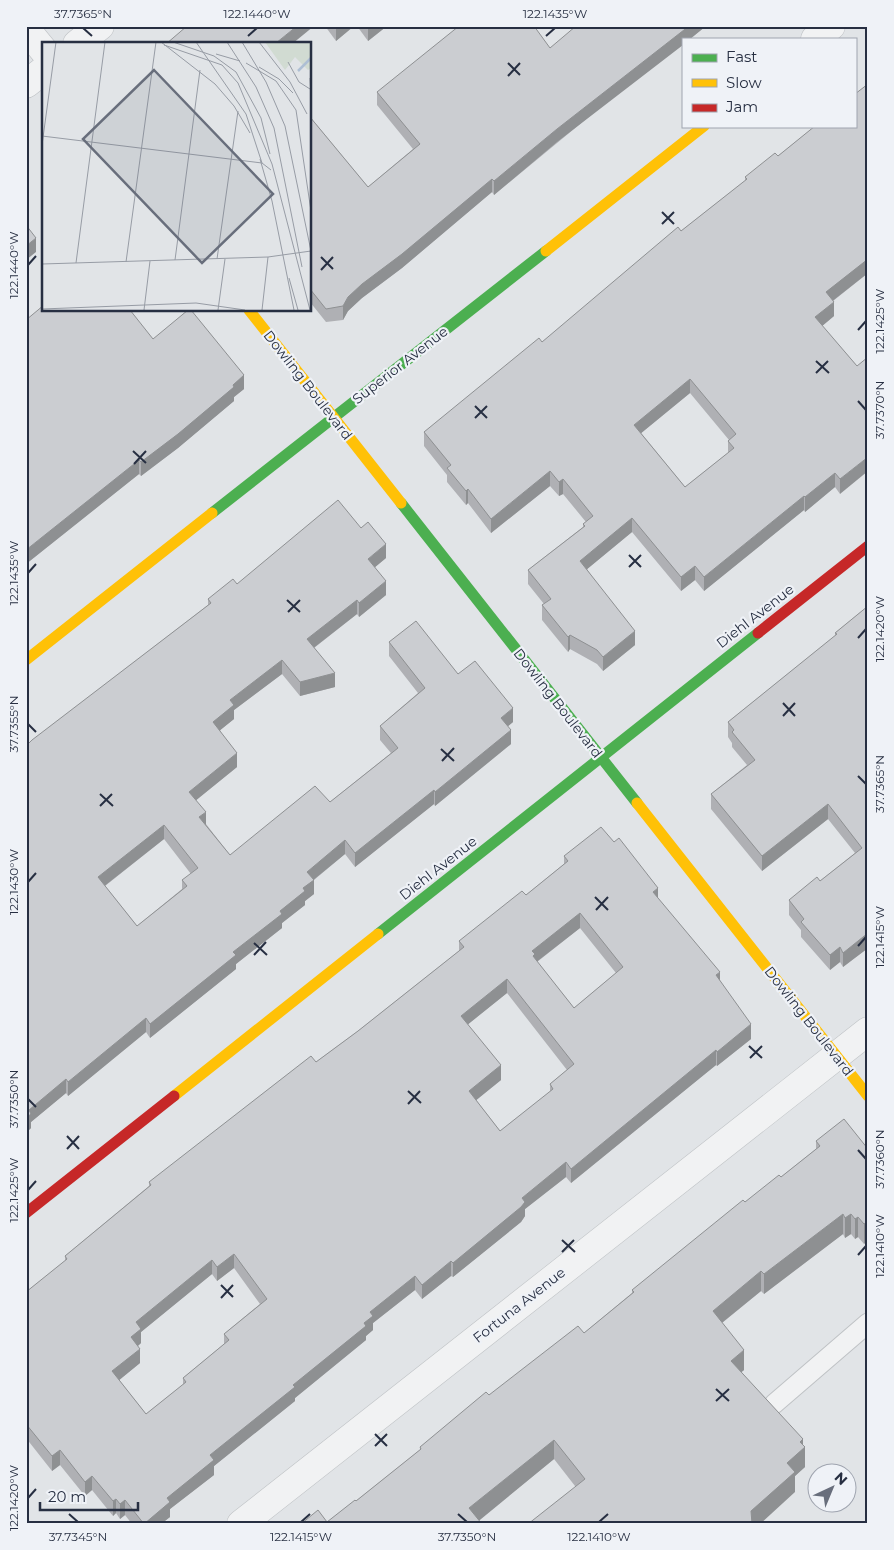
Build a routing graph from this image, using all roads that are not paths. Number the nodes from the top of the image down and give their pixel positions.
1 (100, 26) edge
2 (831, 26) edge
3 (26, 29) edge
4 (816, 38) edge
5 (80, 42) edge
6 (42, 49) edge
7 (42, 72) edge
8 (26, 84) edge
9 (701, 128) edge
10 (250, 311) edge
11 (334, 417) junction
12 (868, 546) edge
13 (26, 660) edge
14 (601, 757) junction
15 (868, 1031) edge
16 (837, 1055) junction
17 (868, 1096) edge
18 (26, 1213) edge
19 (868, 1323) edge
20 (774, 1404) edge
21 (241, 1524) edge

1 - 5 street
2 - 4 street
3 - 6 street
7 - 8 street
9 - 11 street, Superior Avenue
10 - 11 street, Dowling Boulevard
11 - 13 street, Superior Avenue
11 - 14 street, Dowling Boulevard
12 - 14 street, Diehl Avenue
14 - 16 street, Dowling Boulevard
14 - 18 street, Diehl Avenue
15 - 16 street, Fortuna Avenue
16 - 17 street, Dowling Boulevard
16 - 21 street, Fortuna Avenue
19 - 20 lane

